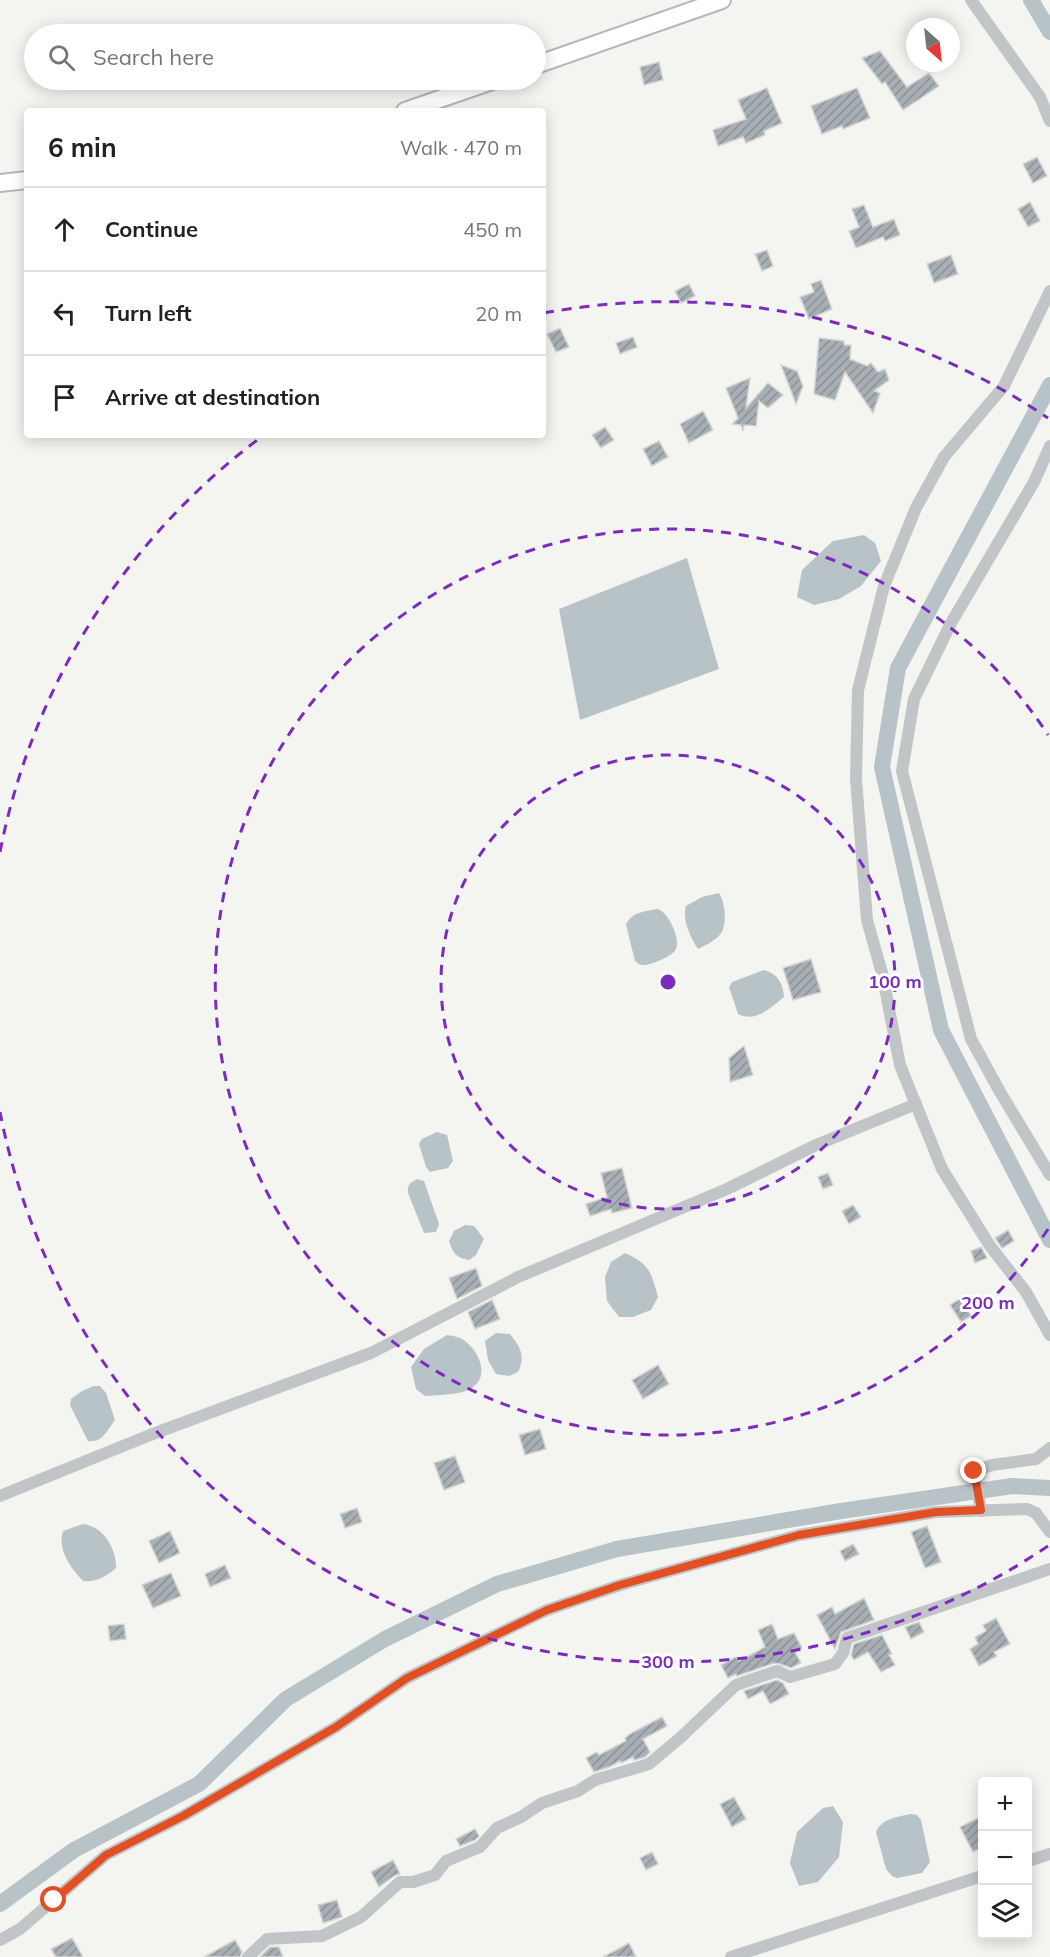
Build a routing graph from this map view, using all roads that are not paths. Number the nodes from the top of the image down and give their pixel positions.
1 (722, 0) edge
2 (970, 0) edge
3 (546, 62) edge
4 (466, 90) edge
5 (414, 108) edge
6 (1050, 121) edge
7 (24, 180) edge
8 (0, 183) edge
9 (1050, 291) edge
10 (1050, 446) edge
11 (916, 1104) junction
12 (1050, 1175) edge
13 (1050, 1335) edge
14 (1050, 1448) edge
15 (0, 1496) edge
16 (981, 1510) junction
17 (1050, 1532) edge
18 (1050, 1569) edge
19 (1050, 1854) edge
20 (1032, 1860) edge
21 (978, 1877) edge
22 (0, 1940) edge
23 (248, 1957) edge
24 (730, 1957) edge

1 - 3 main road
2 - 6 street
4 - 5 main road
7 - 8 main road
9 - 11 street
10 - 12 street
11 - 13 street
11 - 15 street
14 - 16 street
16 - 17 street
16 - 22 street
18 - 23 street
19 - 20 street
21 - 24 street

